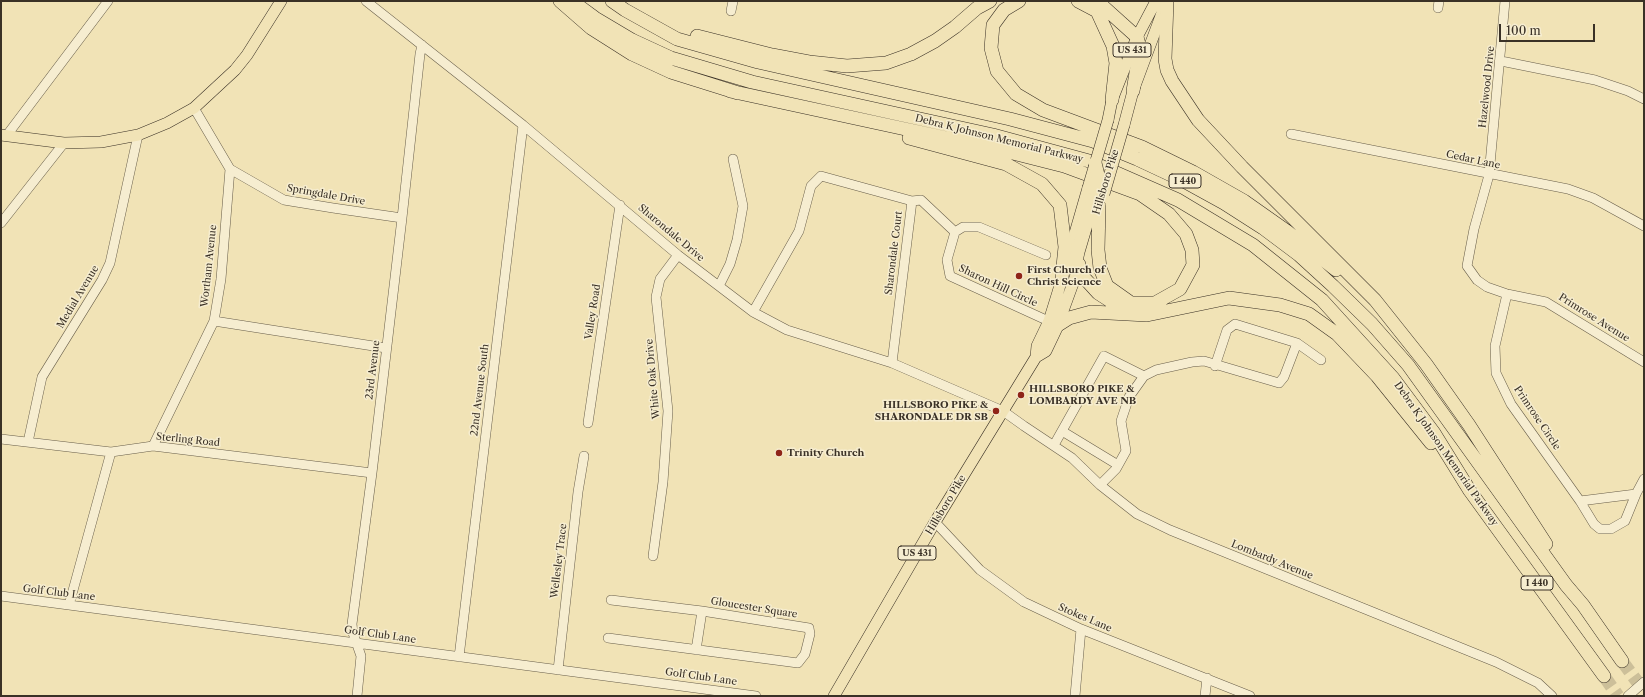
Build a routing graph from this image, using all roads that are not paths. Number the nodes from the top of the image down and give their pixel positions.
1 (108, 1) edge
2 (281, 1) edge
3 (366, 1) edge
4 (560, 1) edge
5 (572, 1) edge
6 (612, 1) edge
7 (733, 1) edge
8 (990, 1) edge
9 (1019, 1) edge
10 (1078, 1) edge
11 (1097, 1) edge
12 (1156, 1) edge
13 (1167, 1) edge
14 (1506, 1) edge
15 (625, 10) junction
16 (731, 11) dead end
17 (1137, 37) junction
18 (422, 45) junction
19 (1501, 61) junction
20 (730, 91) junction
21 (1133, 91) junction
22 (1644, 99) edge
23 (1112, 100) junction
24 (194, 108) junction
25 (523, 125) junction
26 (1291, 134) dead end
27 (4, 135) edge
28 (138, 135) junction
29 (64, 143) junction
30 (732, 159) dead end
31 (1095, 163) joint
32 (230, 169) junction
33 (1489, 175) junction
34 (1097, 195) junction
35 (912, 201) junction
36 (620, 205) junction
37 (402, 218) junction
38 (1, 223) edge
39 (1644, 226) edge
40 (955, 232) junction
41 (678, 255) junction
42 (1046, 255) dead end
43 (1078, 271) junction
44 (1062, 276) junction
45 (719, 286) junction
46 (1507, 294) junction
47 (753, 312) junction
48 (1136, 314) junction
49 (214, 321) junction
50 (1053, 323) junction
51 (1297, 344) junction
52 (386, 348) junction
53 (1321, 360) dead end
54 (1644, 362) edge
55 (892, 363) junction
56 (1426, 364) junction
57 (1215, 366) junction
58 (1144, 376) junction
59 (1003, 411) junction
60 (588, 423) dead end
61 (1061, 432) junction
62 (1, 439) edge
63 (28, 442) junction
64 (1054, 445) junction
65 (153, 446) junction
66 (111, 452) junction
67 (584, 456) dead end
68 (1118, 465) junction
69 (372, 473) junction
70 (1644, 479) edge
71 (1100, 485) junction
72 (1470, 491) junction
73 (1636, 494) junction
74 (1580, 501) junction
75 (935, 522) junction
76 (653, 556) dead end
77 (1, 596) edge
78 (611, 600) dead end
79 (69, 605) junction
80 (1583, 605) junction
81 (702, 611) junction
82 (1082, 629) junction
83 (608, 638) dead end
84 (357, 642) junction
85 (696, 650) junction
86 (459, 657) junction
87 (1622, 661) tunnel mouth
88 (558, 670) junction
89 (1604, 676) tunnel mouth
90 (1207, 678) junction
91 (1644, 682) edge
92 (357, 696) edge
93 (756, 696) edge
94 (834, 696) edge
95 (1075, 696) edge
96 (1205, 696) edge
97 (1250, 696) edge
98 (1552, 696) edge
99 (1628, 696) edge

1 - 27 street
2 - 24 main road
3 - 18 street, Sharondale Drive
4 - 20 highway
5 - 72 highway, Debra K Johnson Memorial Parkway / I 440
6 - 15 highway, Debra K Johnson Memorial Parkway / I 440
7 - 16 street
8 - 15 highway
9 - 56 highway
10 - 23 highway
11 - 17 highway
12 - 17 main road, Hillsboro Pike / US 431
13 - 21 main road, Hillsboro Pike / US 431
13 - 56 highway
14 - 19 street, Hazelwood Drive
15 - 80 highway, Debra K Johnson Memorial Parkway / I 440
17 - 21 highway
17 - 23 main road, Hillsboro Pike / US 431
18 - 25 street, Sharondale Drive
18 - 37 street, 23rd Avenue
19 - 22 street
19 - 33 street, Hazelwood Drive
20 - 34 highway
20 - 44 highway
21 - 34 main road, Hillsboro Pike / US 431, bridge
23 - 31 main road, Hillsboro Pike / US 431, bridge
24 - 28 main road
24 - 32 street
25 - 36 street, Sharondale Drive
25 - 86 street, 22nd Avenue South
26 - 33 street, Cedar Lane
27 - 29 main road
28 - 29 main road
28 - 63 street, Medial Avenue
29 - 38 street
30 - 45 street
31 - 34 highway, bridge
32 - 37 street, Springdale Drive
32 - 49 street, Wortham Avenue
33 - 39 street, Cedar Lane
33 - 46 street, Primrose Avenue
34 - 43 highway
34 - 44 main road, Hillsboro Pike / US 431
35 - 40 street
35 - 47 street, Sharondale Court
35 - 55 street, Sharondale Court
36 - 41 street, Sharondale Drive
36 - 60 street, Valley Road
37 - 52 street, 23rd Avenue
40 - 42 street
40 - 50 street, Sharon Hill Circle
41 - 45 street, Sharondale Drive
41 - 76 street, White Oak Drive
43 - 48 highway
43 - 50 main road, Hillsboro Pike / US 431
44 - 50 main road, Hillsboro Pike / US 431
45 - 47 street, Sharondale Drive
46 - 54 street, Primrose Avenue
46 - 74 street, Primrose Circle
47 - 55 street, Sharondale Drive
48 - 50 highway
48 - 72 highway
49 - 52 street
49 - 65 street, Wortham Avenue
50 - 59 main road, Hillsboro Pike / US 431
51 - 53 street
51 - 57 street
51 - 57 street
52 - 69 street, 23rd Avenue
55 - 59 street, Sharondale Drive
56 - 80 highway
57 - 58 street
58 - 61 street
58 - 68 street
59 - 64 street, Lombardy Avenue
59 - 75 main road, Hillsboro Pike / US 431
61 - 64 street
61 - 68 street
62 - 63 street, Sterling Road
63 - 66 street, Sterling Road
64 - 71 street, Lombardy Avenue
65 - 66 street, Sterling Road
65 - 69 street, Sterling Road
66 - 79 street
67 - 88 street, Wellesley Trace
68 - 71 street
69 - 84 street, 23rd Avenue
70 - 73 street, Primrose Circle
71 - 98 street, Lombardy Avenue
72 - 89 highway, Debra K Johnson Memorial Parkway / I 440
73 - 74 street
73 - 74 street, Primrose Circle
75 - 82 street, Stokes Lane
75 - 94 main road, Hillsboro Pike / US 431
77 - 79 street, Golf Club Lane
78 - 81 street, Gloucester Square
79 - 84 street, Golf Club Lane
80 - 87 highway, Debra K Johnson Memorial Parkway / I 440
81 - 85 street
81 - 85 street, Gloucester Square
82 - 90 street, Stokes Lane
82 - 95 street
83 - 85 street, Gloucester Square
84 - 86 street, Golf Club Lane
84 - 92 street, 23rd Avenue
86 - 88 street, Golf Club Lane
88 - 93 street, Golf Club Lane
90 - 96 street
90 - 97 street, Stokes Lane
91 - 99 street

